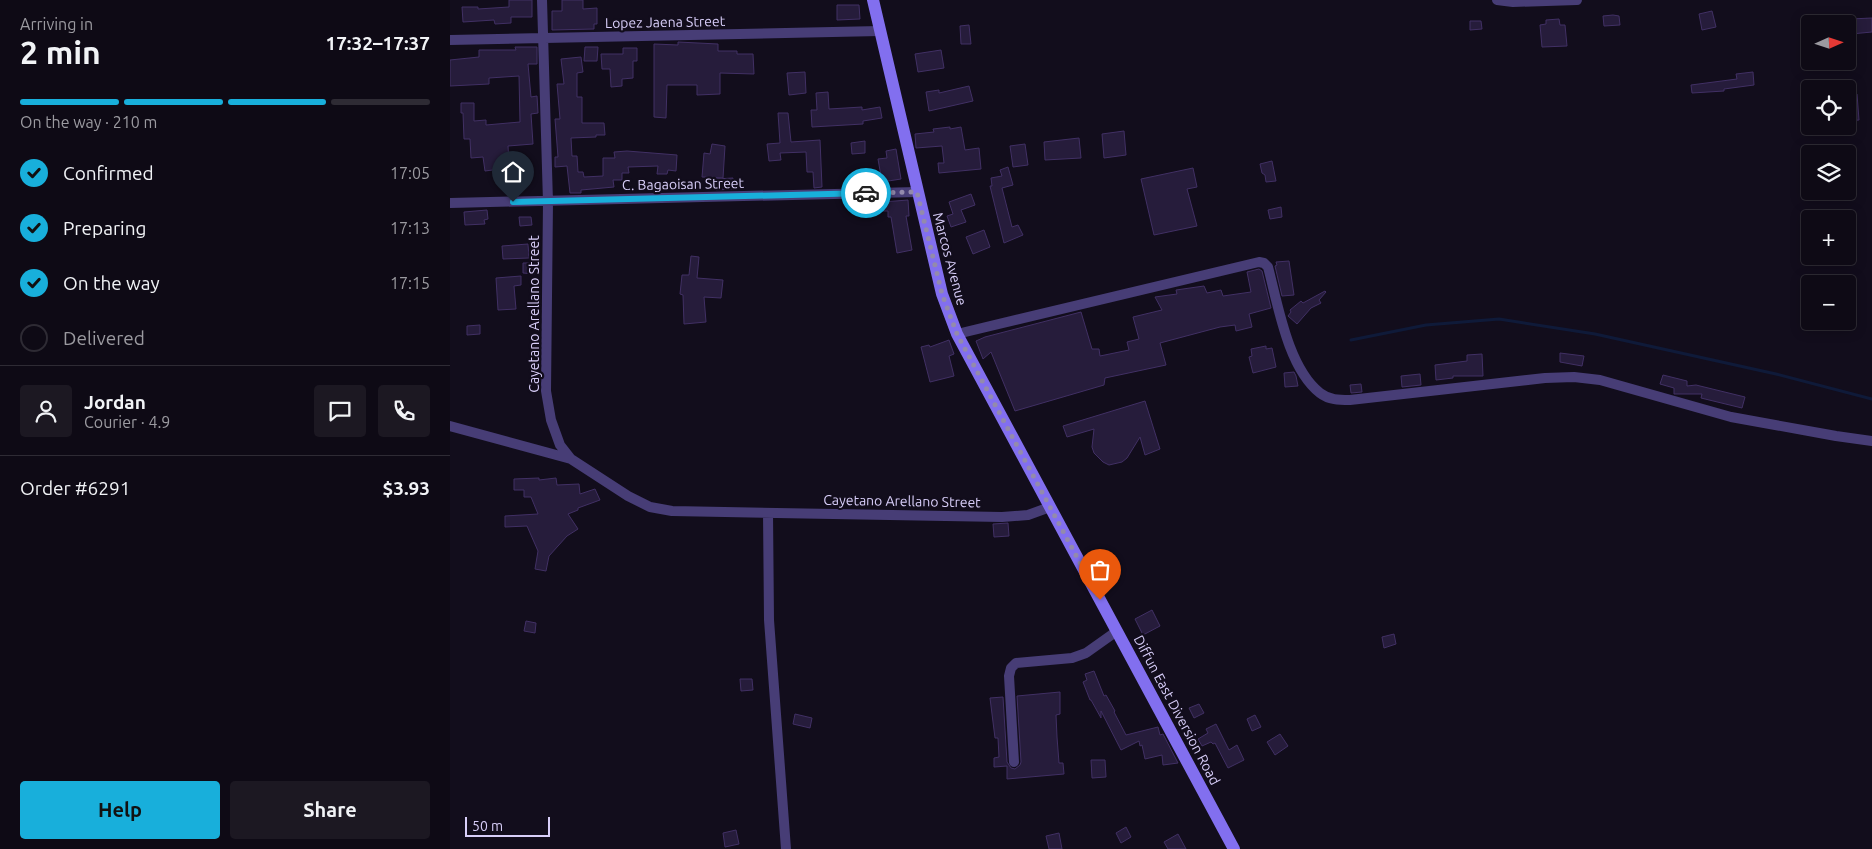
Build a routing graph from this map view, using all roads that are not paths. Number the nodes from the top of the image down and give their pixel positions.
1 (542, 0) edge
2 (873, 0) edge
3 (1497, 0) edge
4 (1577, 0) edge
5 (880, 31) junction
6 (542, 38) junction
7 (450, 40) edge
8 (917, 192) junction
9 (548, 202) junction
10 (450, 203) edge
11 (957, 334) junction
12 (450, 426) edge
13 (1872, 441) edge
14 (571, 459) junction
15 (1050, 507) junction
16 (768, 513) junction
17 (1117, 631) junction
18 (1014, 762) dead end
19 (786, 849) edge
20 (1234, 849) edge

1 - 6 street, Cayetano Arellano Street
2 - 5 main road, Marcos Avenue
3 - 4 street
5 - 6 street, Lopez Jaena Street
5 - 8 main road, Marcos Avenue
6 - 7 street, Lopez Jaena Street
6 - 9 street, Cayetano Arellano Street
8 - 9 street, C. Bagaoisan Street
8 - 11 main road, Marcos Avenue
9 - 10 street, C. Bagaoisan Street
9 - 14 street, Cayetano Arellano Street
11 - 13 street
11 - 15 main road, Marcos Avenue
12 - 14 street
14 - 16 street, Cayetano Arellano Street
15 - 16 street, Cayetano Arellano Street
15 - 17 main road, Diffun East Diversion Road
16 - 19 street
17 - 18 street
17 - 20 main road, Diffun East Diversion Road

